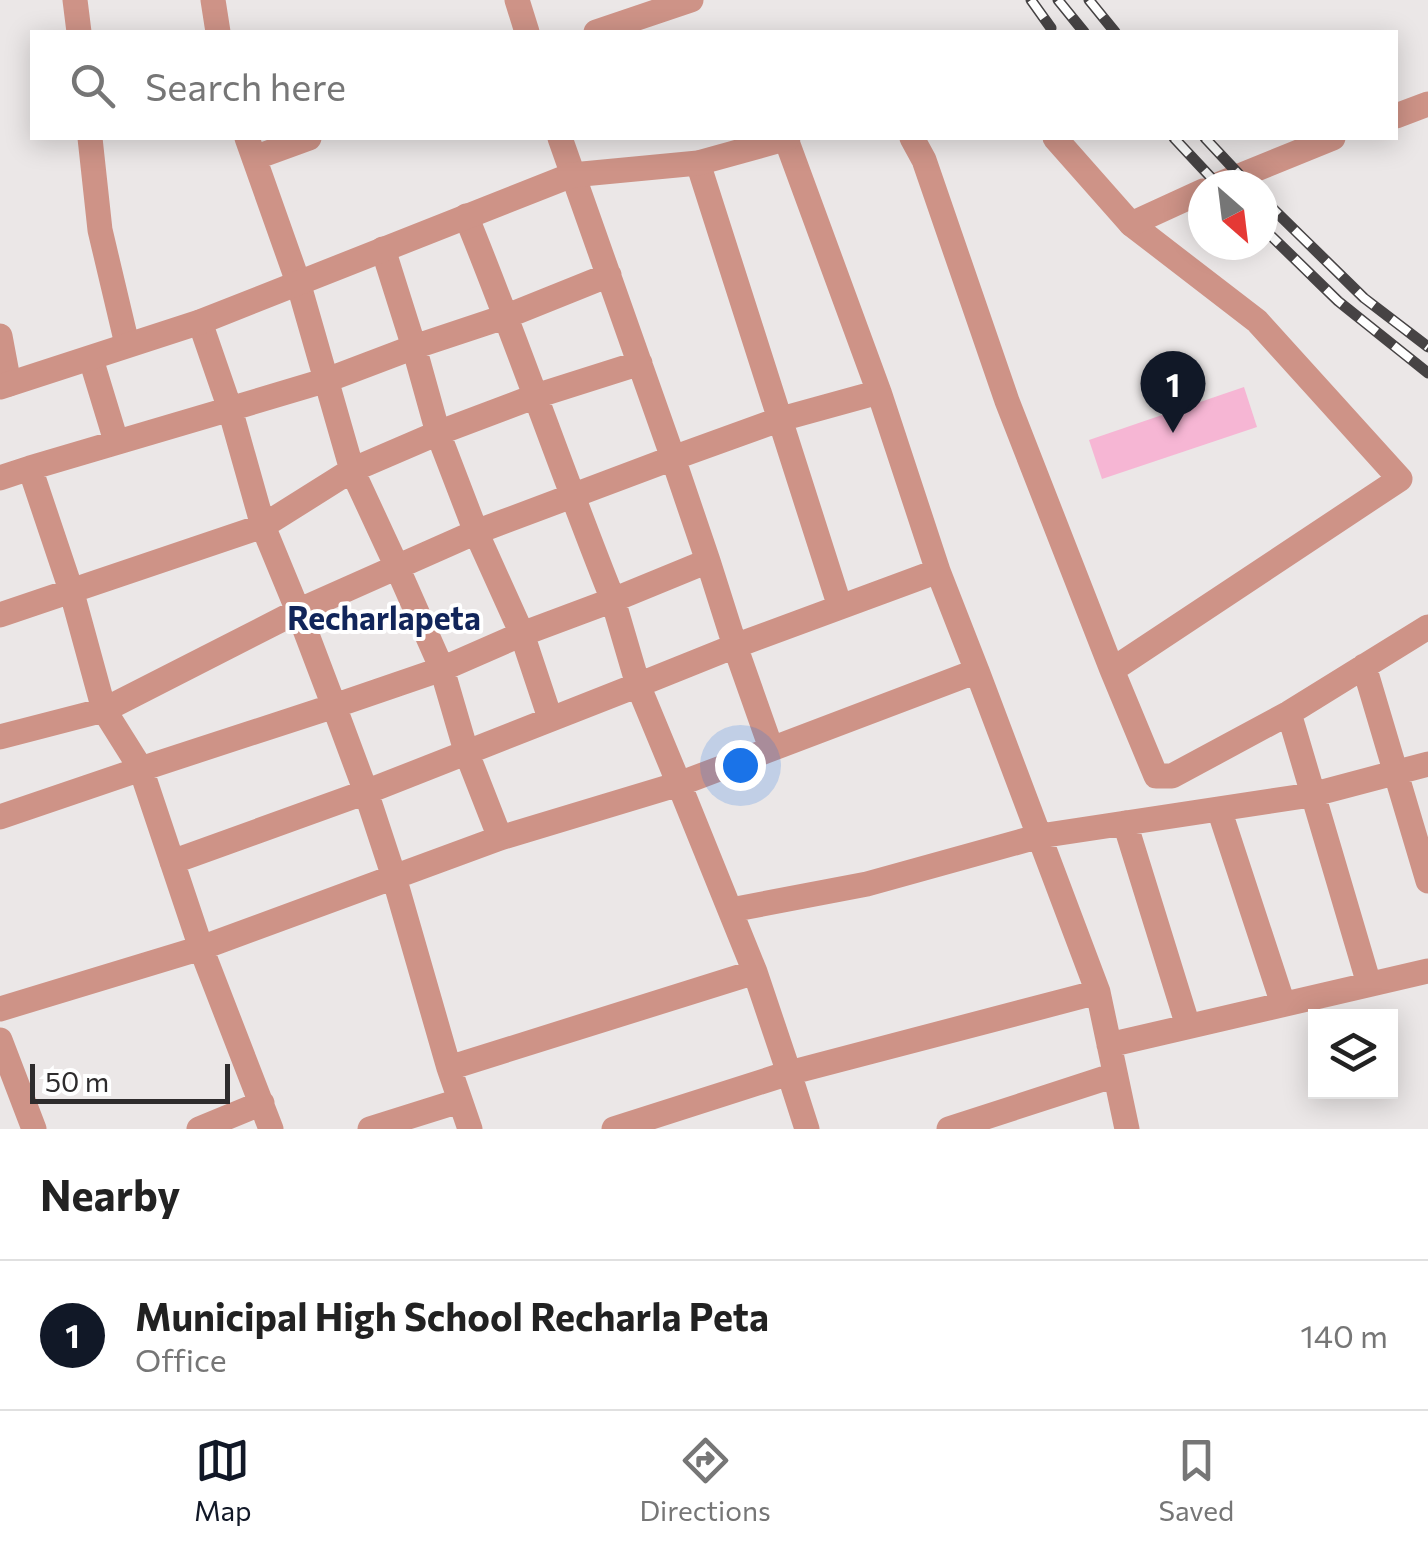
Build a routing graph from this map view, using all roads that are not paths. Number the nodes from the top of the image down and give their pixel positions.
1 (76, 0) edge
2 (517, 0) edge
3 (691, 0) edge
4 (220, 2) edge
5 (79, 30) edge
6 (218, 30) edge
7 (527, 30) edge
8 (602, 30) edge
9 (1428, 104) edge
10 (1398, 115) edge
11 (90, 140) edge
12 (297, 140) edge
13 (561, 140) edge
14 (780, 140) edge
15 (788, 140) edge
16 (913, 140) edge
17 (1056, 140) edge
18 (1328, 140) edge
19 (250, 148) edge
20 (698, 163) junction
21 (1254, 170) edge
22 (572, 175) junction
23 (1188, 199) edge
24 (466, 216) junction
25 (1131, 224) junction
26 (383, 249) junction
27 (609, 275) junction
28 (298, 282) junction
29 (507, 316) junction
30 (200, 322) junction
31 (0, 336) edge
32 (127, 344) junction
33 (414, 347) junction
34 (91, 358) junction
35 (640, 363) junction
36 (327, 380) junction
37 (5, 386) edge
38 (879, 392) junction
39 (536, 396) junction
40 (230, 409) junction
41 (781, 419) junction
42 (438, 433) junction
43 (116, 441) junction
44 (674, 458) junction
45 (30, 468) junction
46 (352, 470) junction
47 (0, 478) edge
48 (571, 495) junction
49 (263, 526) junction
50 (476, 532) junction
51 (708, 561) junction
52 (397, 568) junction
53 (938, 571) junction
54 (72, 592) junction
55 (613, 600) junction
56 (840, 608) junction
57 (298, 612) junction
58 (0, 615) edge
59 (1428, 627) edge
60 (522, 634) junction
61 (735, 646) junction
62 (1364, 666) junction
63 (442, 668) junction
64 (1112, 670) junction
65 (977, 671) junction
66 (638, 685) junction
67 (334, 706) junction
68 (104, 710) junction
69 (1288, 714) junction
70 (550, 718) junction
71 (0, 737) edge
72 (770, 748) junction
73 (466, 751) junction
74 (1428, 764) edge
75 (141, 769) junction
76 (1397, 773) junction
77 (679, 784) junction
78 (366, 792) junction
79 (1311, 795) junction
80 (1219, 809) junction
81 (0, 817) edge
82 (1125, 823) junction
83 (1040, 836) junction
84 (500, 838) junction
85 (172, 862) junction
86 (394, 877) junction
87 (1428, 881) edge
88 (731, 910) junction
89 (201, 948) junction
90 (1428, 970) edge
91 (755, 972) junction
92 (1369, 984) junction
93 (1098, 992) junction
94 (1283, 1004) junction
95 (0, 1010) edge
96 (1188, 1026) junction
97 (0, 1040) edge
98 (1109, 1045) junction
99 (448, 1068) junction
100 (789, 1073) junction
101 (1115, 1075) junction
102 (262, 1102) junction
103 (459, 1102) junction
104 (34, 1129) edge
105 (199, 1129) edge
106 (271, 1129) edge
107 (370, 1129) edge
108 (470, 1129) edge
109 (614, 1129) edge
110 (807, 1129) edge
111 (948, 1129) edge
112 (1126, 1129) edge

1 - 5 street
2 - 7 street
3 - 8 street
4 - 6 street
9 - 10 street
11 - 32 street
12 - 19 street
13 - 22 street
14 - 20 street
15 - 38 street
16 - 64 street
17 - 25 street
18 - 21 street
19 - 28 street
20 - 22 street
20 - 41 street
22 - 24 street
22 - 27 street
23 - 25 street
24 - 26 street
24 - 29 street
25 - 64 street
26 - 28 street
26 - 33 street
27 - 29 street
27 - 35 street
28 - 30 street
28 - 36 street
29 - 33 street
29 - 39 street
30 - 32 street
30 - 40 street
31 - 37 street
32 - 34 street
33 - 36 street
33 - 42 street
34 - 37 street
34 - 43 street
35 - 39 street
35 - 44 street
36 - 40 street
36 - 46 street
38 - 41 street
38 - 53 street
39 - 42 street
39 - 48 street
40 - 43 street
40 - 49 street
41 - 44 street
41 - 56 street
42 - 46 street
42 - 50 street
43 - 45 street
44 - 48 street
44 - 51 street
45 - 47 street
45 - 54 street
46 - 49 street
46 - 52 street
48 - 50 street
48 - 55 street
49 - 54 street
49 - 57 street
50 - 52 street
50 - 60 street
51 - 55 street
51 - 61 street
52 - 57 street
52 - 63 street
53 - 56 street
53 - 65 street
54 - 58 street
54 - 68 street
55 - 60 street
55 - 66 street
56 - 61 street
57 - 67 street
57 - 68 street
59 - 62 street
60 - 63 street
60 - 70 street
61 - 66 street
61 - 72 street
62 - 69 street
62 - 76 street
63 - 67 street
63 - 73 street
64 - 69 street
65 - 72 street
65 - 83 street
66 - 70 street
66 - 77 street
67 - 75 street
67 - 78 street
68 - 71 street
68 - 75 street
69 - 79 street
70 - 73 street
72 - 77 street
73 - 78 street
73 - 84 street
74 - 76 street
75 - 81 street
75 - 85 street
76 - 79 street
76 - 87 street
77 - 84 street
77 - 88 street
78 - 85 street
78 - 86 street
79 - 80 street
79 - 92 street
80 - 82 street
80 - 94 street
82 - 83 street
82 - 96 street
83 - 88 street
83 - 93 street
84 - 86 street
85 - 89 street
86 - 89 street
86 - 99 street
88 - 91 street
89 - 95 street
89 - 102 street
90 - 92 street
91 - 99 street
91 - 100 street
92 - 94 street
93 - 98 street
93 - 100 street
94 - 96 street
96 - 98 street
97 - 104 street
98 - 101 street
99 - 103 street
100 - 109 street
100 - 110 street
101 - 111 street
101 - 112 street
102 - 105 street
102 - 106 street
103 - 107 street
103 - 108 street

